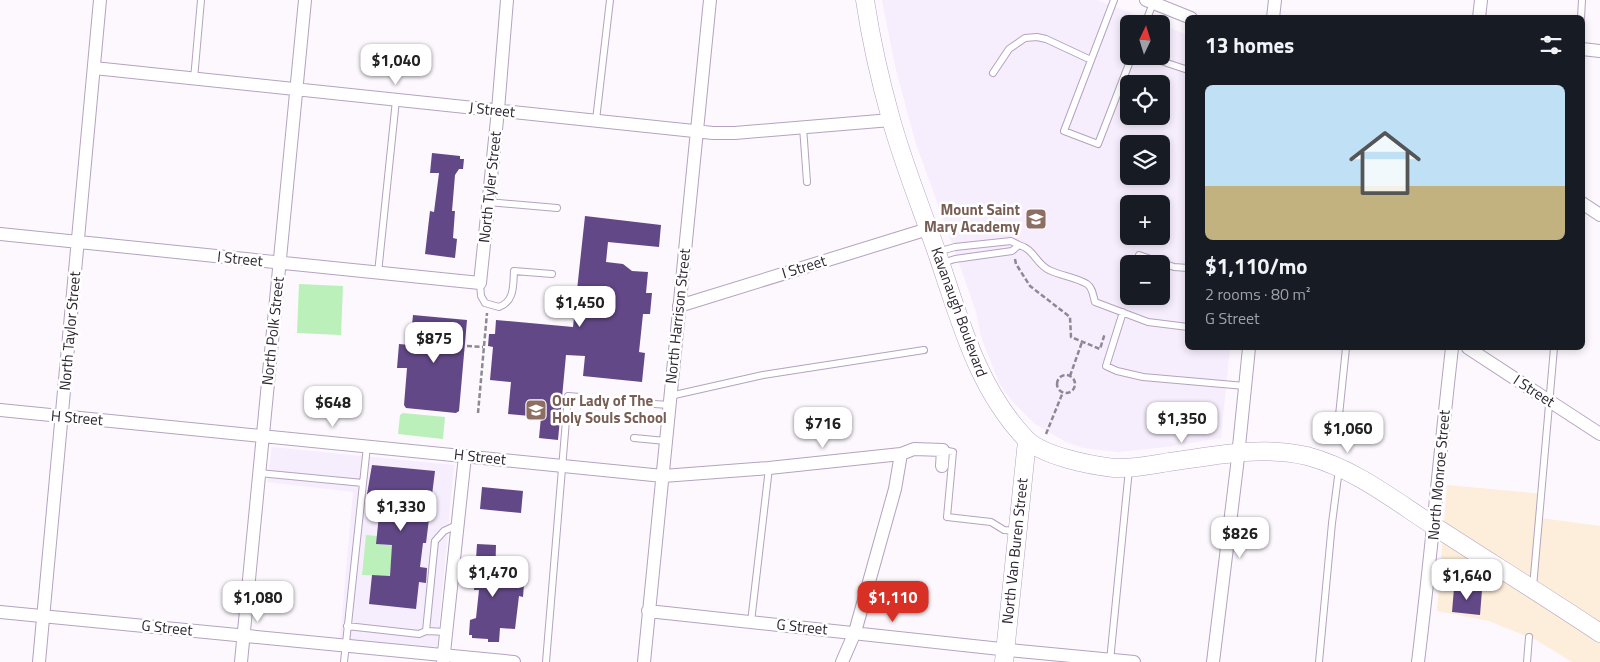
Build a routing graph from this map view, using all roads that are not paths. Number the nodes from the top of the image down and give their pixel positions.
1 (100, 0) edge
2 (201, 0) edge
3 (305, 0) edge
4 (507, 0) edge
5 (610, 0) edge
6 (710, 0) edge
7 (865, 0) edge
8 (1114, 0) edge
9 (1275, 0) edge
10 (1481, 0) edge
11 (1582, 0) edge
12 (1157, 2) edge
13 (1150, 15) edge
14 (1185, 15) edge
15 (1273, 15) edge
16 (1480, 15) edge
17 (1581, 15) edge
18 (1585, 49) edge
19 (1600, 51) edge
20 (1091, 60) junction
21 (1170, 64) edge
22 (1129, 65) edge
23 (94, 68) junction
24 (1185, 69) edge
25 (993, 73) dead end
26 (194, 79) junction
27 (296, 89) junction
28 (396, 100) junction
29 (498, 110) junction
30 (596, 120) junction
31 (891, 120) junction
32 (803, 127) junction
33 (696, 130) junction
34 (807, 182) dead end
35 (488, 202) junction
36 (1585, 206) edge
37 (557, 208) dead end
38 (1600, 215) edge
39 (928, 229) junction
40 (0, 234) edge
41 (78, 242) junction
42 (1019, 245) junction
43 (938, 258) junction
44 (280, 263) junction
45 (1170, 266) edge
46 (1185, 268) edge
47 (378, 273) junction
48 (552, 274) dead end
49 (480, 283) junction
50 (679, 306) junction
51 (1123, 312) junction
52 (1185, 327) edge
53 (924, 350) dead end
54 (1249, 350) edge
55 (1346, 350) edge
56 (1452, 350) edge
57 (1471, 350) edge
58 (1554, 350) edge
59 (1245, 386) junction
60 (580, 397) dead end
61 (669, 401) junction
62 (1550, 401) junction
63 (640, 403) dead end
64 (0, 410) edge
65 (62, 417) junction
66 (1338, 425) dead end
67 (1600, 434) edge
68 (263, 435) junction
69 (634, 438) dead end
70 (666, 441) junction
71 (1027, 441) junction
72 (367, 446) junction
73 (943, 450) junction
74 (1238, 452) junction
75 (902, 454) junction
76 (465, 456) junction
77 (563, 466) junction
78 (942, 466) dead end
79 (769, 468) junction
80 (1130, 468) junction
81 (1339, 468) junction
82 (259, 473) junction
83 (663, 476) junction
84 (363, 484) junction
85 (458, 525) junction
86 (1433, 526) junction
87 (1017, 531) junction
88 (1533, 588) junction
89 (648, 611) junction
90 (0, 612) edge
91 (44, 616) junction
92 (751, 622) junction
93 (347, 626) junction
94 (426, 631) junction
95 (447, 632) junction
96 (855, 632) junction
97 (1600, 633) edge
98 (244, 636) junction
99 (1529, 637) dead end
100 (345, 645) junction
101 (1005, 656) edge
102 (444, 659) edge
103 (1110, 661) edge
104 (40, 662) edge
105 (241, 662) edge
106 (344, 662) edge
107 (514, 662) edge
108 (546, 662) edge
109 (644, 662) edge
110 (842, 662) edge
111 (1134, 662) edge
112 (1213, 662) edge
113 (1319, 662) edge
114 (1418, 662) edge
115 (1527, 662) edge

1 - 23 street, North Taylor Street
2 - 26 lane
3 - 27 street, North Polk Street
4 - 29 street, North Tyler Street
5 - 30 lane
6 - 33 street, North Harrison Street
7 - 31 street, Kavanaugh Boulevard
8 - 20 lane
9 - 15 street
10 - 16 street
11 - 17 lane
12 - 13 lane
12 - 14 street
18 - 19 street
20 - 22 lane
20 - 25 lane
21 - 24 lane
23 - 26 street, J Street
23 - 41 street, North Taylor Street
26 - 27 street, J Street
27 - 28 street, J Street
27 - 44 street, North Polk Street
28 - 29 street, J Street
28 - 47 lane
29 - 30 street, J Street
29 - 35 street, North Tyler Street
30 - 33 street, J Street
31 - 32 street, J Street
31 - 39 street, Kavanaugh Boulevard
32 - 33 street, J Street
32 - 34 lane
33 - 50 street, North Harrison Street
35 - 37 lane
35 - 49 street, North Tyler Street
36 - 38 street
39 - 43 street, Kavanaugh Boulevard
39 - 50 street, I Street
40 - 41 street, I Street
41 - 44 street, I Street
41 - 65 street, North Taylor Street
42 - 43 lane
42 - 43 lane
42 - 51 lane
43 - 71 street, Kavanaugh Boulevard
44 - 47 street, I Street
44 - 68 street, North Polk Street
45 - 46 lane
47 - 49 street, I Street
48 - 49 lane
50 - 61 street, North Harrison Street
51 - 52 lane
51 - 59 lane
53 - 61 lane
54 - 59 street
55 - 66 lane
56 - 86 street, North Monroe Street
57 - 62 street, I Street
58 - 62 lane
59 - 74 street
60 - 77 lane
61 - 63 lane
61 - 70 street, North Harrison Street
62 - 67 street, I Street
62 - 88 lane
64 - 65 street, H Street
65 - 68 street, H Street
65 - 91 street, North Taylor Street
68 - 72 street, H Street
68 - 82 street, North Polk Street
69 - 70 lane
70 - 83 street, North Harrison Street
71 - 80 street, Kavanaugh Boulevard
71 - 87 street, North Van Buren Street
72 - 76 street, H Street
72 - 84 lane
73 - 75 street, H Street
73 - 78 street
73 - 87 lane
74 - 80 street, Kavanaugh Boulevard
74 - 81 street, Kavanaugh Boulevard
74 - 112 street
75 - 79 street, H Street
75 - 96 street
76 - 77 street, H Street
76 - 85 street
77 - 83 street, H Street
77 - 108 lane
79 - 83 street, H Street
79 - 92 lane
80 - 103 lane
81 - 86 street, Kavanaugh Boulevard
81 - 113 lane
82 - 84 lane
82 - 98 street, North Polk Street
83 - 89 street, North Harrison Street
84 - 93 lane
85 - 94 lane
85 - 95 street
86 - 88 street, Kavanaugh Boulevard
86 - 114 street, North Monroe Street
87 - 101 street, North Van Buren Street
88 - 97 street, Kavanaugh Boulevard
89 - 92 street, G Street
89 - 109 street, North Harrison Street
90 - 91 street, G Street
91 - 98 street, G Street
91 - 104 street, North Taylor Street
92 - 96 street, G Street
93 - 94 lane
93 - 100 lane
94 - 95 lane
95 - 102 street
96 - 101 street, G Street
96 - 110 street
98 - 100 street, G Street
98 - 105 street, North Polk Street
99 - 115 lane
100 - 102 street, G Street
100 - 106 lane
101 - 103 street, G Street
102 - 107 street, G Street
103 - 111 street, G Street

